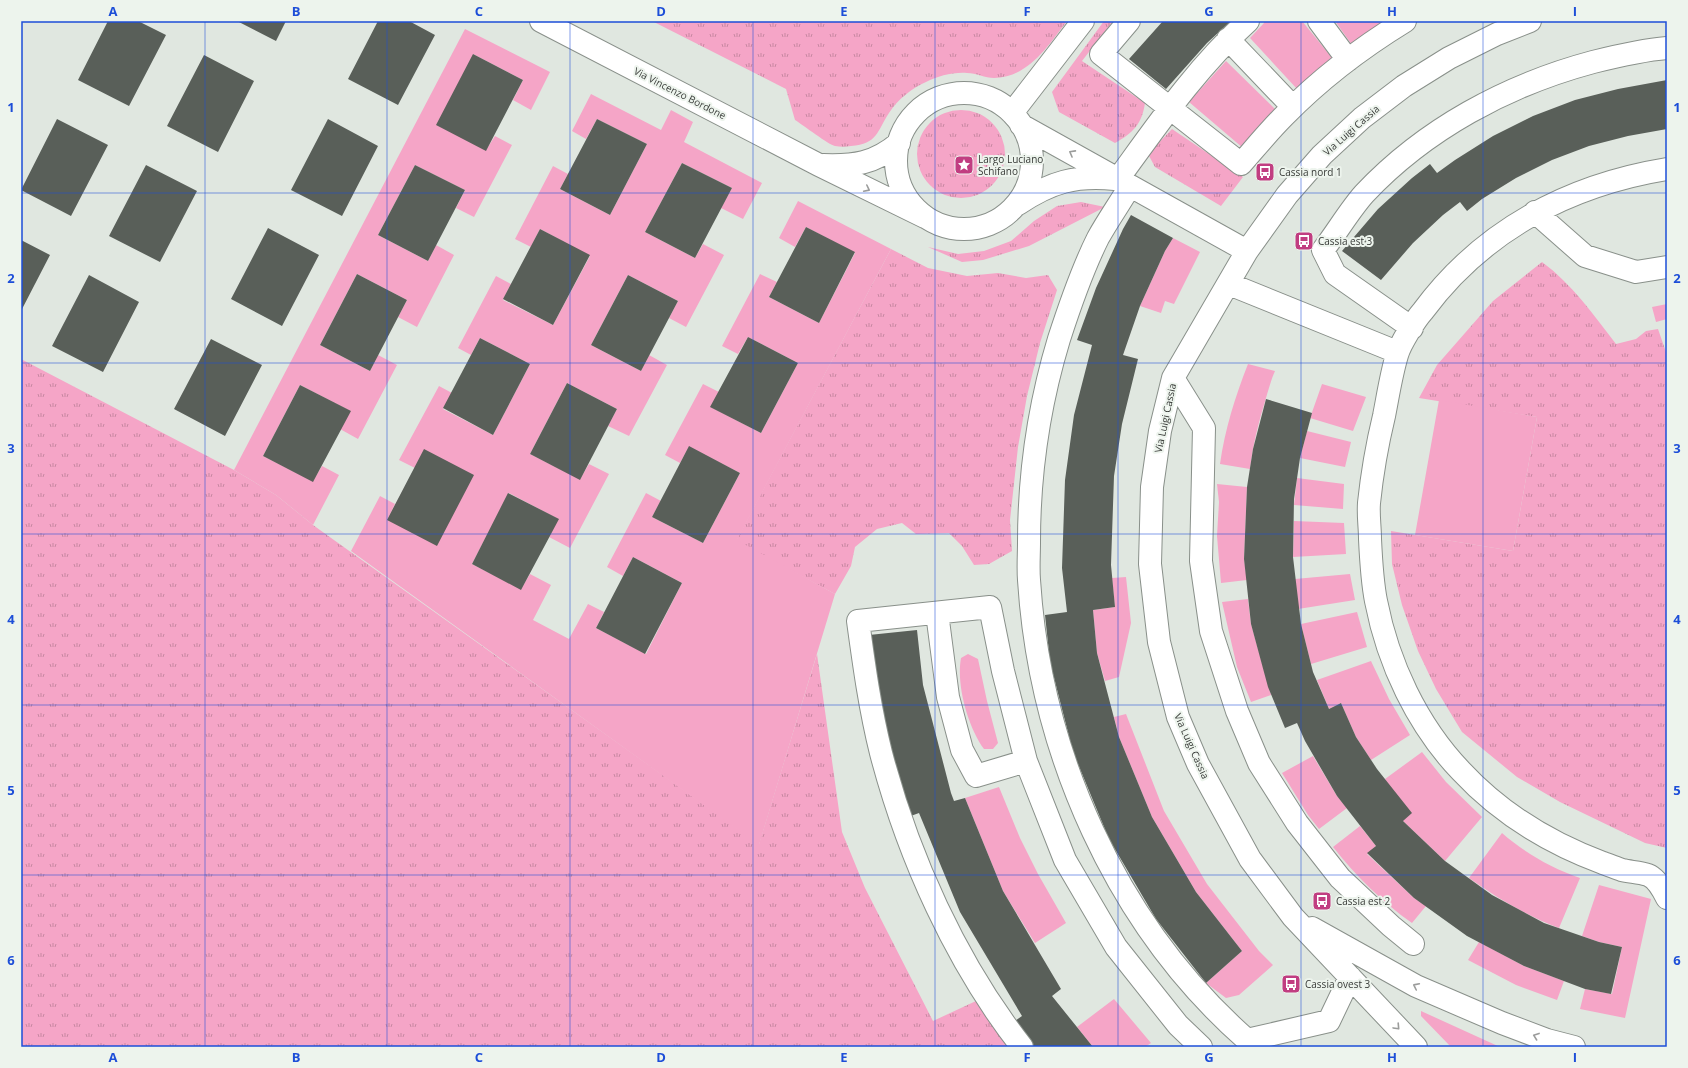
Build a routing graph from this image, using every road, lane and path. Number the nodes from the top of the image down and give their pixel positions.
1 (541, 21) edge
2 (1083, 21) edge
3 (1129, 21) edge
4 (1248, 21) edge
5 (1318, 21) edge
6 (1404, 21) edge
7 (1530, 21) edge
8 (1228, 39) junction
9 (1667, 48) edge
10 (1348, 60) junction
11 (1293, 107) junction
12 (1169, 108) junction
13 (1017, 119) junction
14 (899, 143) junction
15 (819, 165) junction
16 (1667, 168) edge
17 (1124, 182) junction
18 (1015, 206) junction
19 (1535, 212) junction
20 (925, 217) junction
21 (1247, 251) junction
22 (1667, 267) edge
23 (1229, 284) junction
24 (1412, 328) junction
25 (1397, 352) junction
26 (1173, 378) junction
27 (938, 613) junction
28 (1026, 761) junction
29 (1667, 898) edge
30 (1293, 917) junction
31 (1413, 944) dead end
32 (1350, 977) junction
33 (1022, 1047) edge
34 (1201, 1047) edge
35 (1416, 1047) edge
36 (1574, 1047) edge

1 - 15 street, Via Vincenzo Bordone
2 - 13 street
3 - 12 street
4 - 8 street
5 - 10 street
6 - 10 street
7 - 21 street, Via Luigi Cassia
8 - 11 street
8 - 12 street
9 - 24 street
10 - 11 street
11 - 12 street
12 - 17 street
13 - 14 street
17 -> 13 street
13 - 18 street
14 - 15 street
14 - 20 street
15 -> 20 street, Via Vincenzo Bordone
16 - 19 street
17 - 18 street
17 - 21 street
17 - 32 street
18 - 20 street
19 - 22 street
19 - 24 street
21 - 23 street, Via Luigi Cassia
23 - 25 street
23 - 26 street, Via Luigi Cassia
24 - 25 street
25 - 29 street
26 - 30 street, Via Luigi Cassia
26 - 31 street
27 - 28 street
27 - 28 street
27 - 33 street
28 - 34 street
30 - 32 street, Via Luigi Cassia
36 -> 30 street
32 -> 35 street, Via Luigi Cassia

